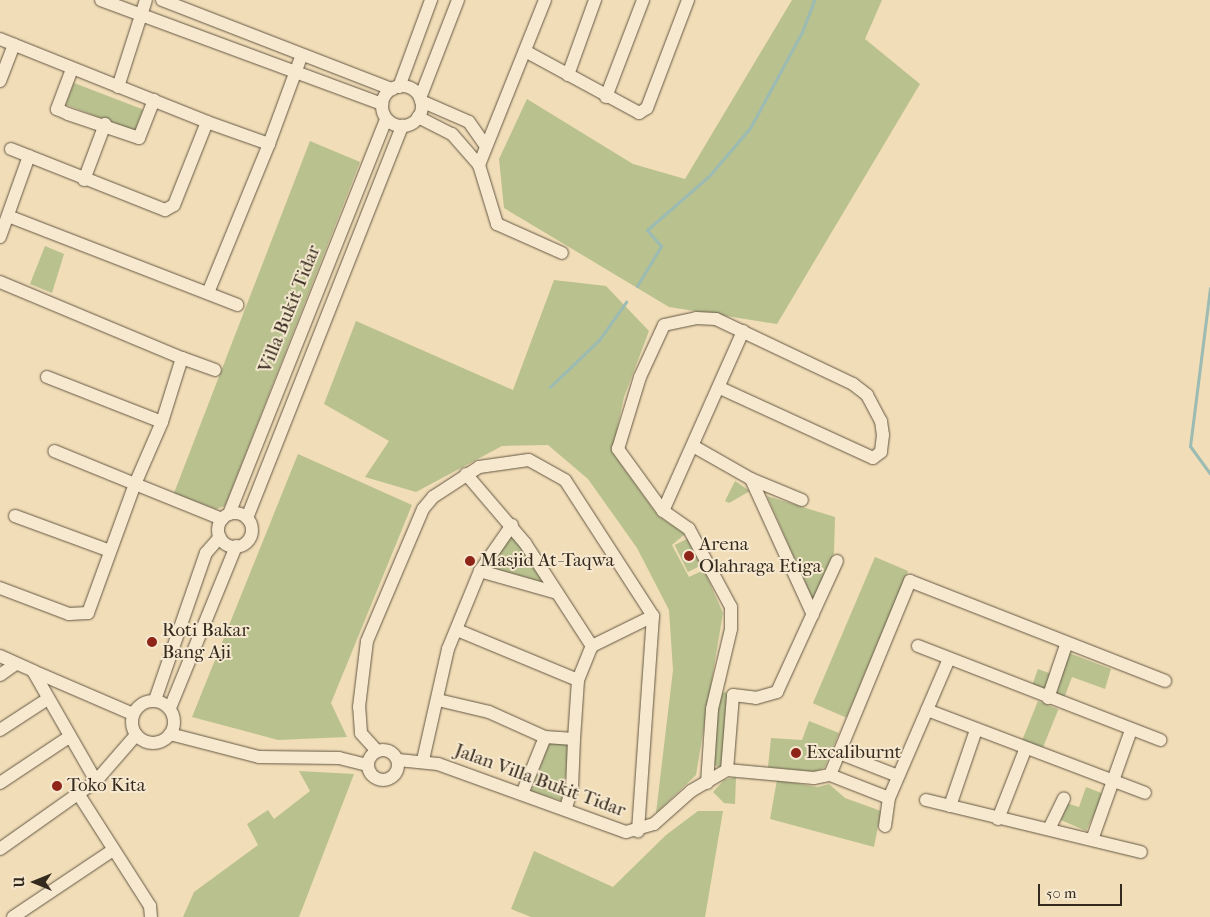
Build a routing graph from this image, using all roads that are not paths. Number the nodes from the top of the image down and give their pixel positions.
1 (101, 0) edge
2 (146, 0) edge
3 (162, 0) edge
4 (431, 0) edge
5 (458, 0) edge
6 (545, 0) edge
7 (595, 0) edge
8 (643, 0) edge
9 (688, 0) edge
10 (141, 15) junction
11 (0, 39) edge
12 (14, 45) junction
13 (525, 51) junction
14 (301, 58) junction
15 (72, 68) junction
16 (294, 75) junction
17 (568, 75) junction
18 (0, 81) edge
19 (118, 87) junction
20 (396, 88) junction
21 (606, 97) junction
22 (154, 100) junction
23 (420, 100) junction
24 (382, 104) junction
25 (418, 117) junction
26 (386, 119) junction
27 (207, 122) junction
28 (105, 124) junction
29 (402, 126) junction
30 (269, 144) junction
31 (485, 145) junction
32 (11, 149) dead end
33 (29, 156) junction
34 (475, 160) junction
35 (84, 180) junction
36 (8, 216) junction
37 (0, 237) edge
38 (562, 253) dead end
39 (0, 282) edge
40 (208, 293) junction
41 (237, 305) dead end
42 (743, 331) junction
43 (182, 358) junction
44 (215, 370) dead end
45 (47, 377) dead end
46 (718, 387) junction
47 (162, 422) junction
48 (693, 446) junction
49 (54, 451) dead end
50 (466, 474) junction
51 (751, 480) junction
52 (135, 484) junction
53 (802, 500) dead end
54 (663, 511) junction
55 (15, 516) dead end
56 (225, 516) junction
57 (247, 518) junction
58 (512, 525) junction
59 (220, 537) junction
60 (236, 546) junction
61 (110, 551) junction
62 (837, 561) dead end
63 (480, 571) junction
64 (0, 588) edge
65 (557, 593) junction
66 (813, 614) junction
67 (653, 616) junction
68 (456, 630) junction
69 (592, 646) junction
70 (918, 646) dead end
71 (1066, 646) junction
72 (0, 656) edge
73 (948, 659) junction
74 (16, 664) junction
75 (33, 671) junction
76 (0, 675) edge
77 (578, 680) junction
78 (1165, 681) dead end
79 (718, 682) junction
80 (733, 695) junction
81 (1048, 698) junction
82 (46, 700) junction
83 (155, 700) junction
84 (438, 700) junction
85 (170, 708) junction
86 (927, 710) junction
87 (133, 714) junction
88 (0, 730) edge
89 (976, 730) junction
90 (1131, 730) junction
91 (170, 734) junction
92 (136, 735) junction
93 (546, 737) junction
94 (69, 738) junction
95 (574, 738) junction
96 (1160, 740) dead end
97 (1025, 750) junction
98 (376, 751) junction
99 (839, 753) junction
100 (398, 760) junction
101 (423, 760) junction
102 (727, 770) junction
103 (368, 771) junction
104 (830, 775) junction
105 (898, 776) junction
106 (96, 781) junction
107 (1113, 781) junction
108 (707, 783) junction
109 (0, 784) edge
110 (1144, 793) dead end
111 (522, 794) junction
112 (79, 795) junction
113 (889, 798) junction
114 (1064, 798) dead end
115 (926, 800) dead end
116 (950, 806) junction
117 (566, 808) junction
118 (998, 818) junction
119 (885, 826) dead end
120 (1049, 829) junction
121 (638, 831) junction
122 (1093, 837) junction
123 (0, 849) edge
124 (113, 850) junction
125 (1141, 852) dead end
126 (13, 917) edge
127 (151, 917) edge

1 - 10 street
2 - 10 street
3 - 14 street
4 - 20 street
5 - 23 street
6 - 13 street
7 - 17 street
8 - 21 street
9 - 21 street
10 - 16 street
10 - 19 street
11 - 12 street
12 - 15 street
12 - 18 street
13 - 17 street
13 - 31 street
14 - 16 street
14 - 20 street
15 - 19 street
15 - 28 street
16 - 24 street
16 - 30 street
17 - 21 street
19 - 22 street
20 - 23 street
20 - 24 street
22 - 27 street
22 - 28 street
23 - 25 street
23 - 31 street
24 - 26 street
25 - 29 street
25 - 34 street
26 - 29 street
26 - 56 street, Villa Bukit Tidar
27 - 30 street
27 - 35 street
28 - 35 street
29 - 57 street, Villa Bukit Tidar
30 - 40 street
31 - 34 street
32 - 33 street
33 - 35 street
33 - 36 street
34 - 38 street
36 - 37 street
36 - 40 street
39 - 43 street
40 - 41 street
42 - 46 street
42 - 46 street
42 - 54 street
43 - 44 street
43 - 47 street
45 - 47 street
46 - 48 street
47 - 52 street
48 - 51 street
48 - 54 street
49 - 52 street
50 - 58 street
50 - 67 street
50 - 98 street
51 - 53 street
51 - 66 street
52 - 56 street
52 - 61 street
54 - 79 street
55 - 61 street
56 - 57 street
56 - 59 street, Villa Bukit Tidar
57 - 60 street, Villa Bukit Tidar
58 - 63 street
58 - 65 street
59 - 60 street
59 - 83 street
60 - 85 street
61 - 64 street
62 - 66 street
63 - 65 street
63 - 68 street
65 - 69 street
66 - 80 street
67 - 69 street
67 - 121 street
68 - 77 street
68 - 84 street
69 - 77 street
70 - 73 street
71 - 78 street
71 - 81 street
71 - 99 street
72 - 74 street
73 - 81 street
73 - 86 street
74 - 75 street
74 - 76 street
75 - 82 street
75 - 87 street
77 - 95 street
79 - 80 street
79 - 108 street
80 - 102 street
81 - 90 street
82 - 88 street
82 - 94 street
83 - 85 street
83 - 87 street
84 - 93 street
84 - 101 street
85 - 91 street
86 - 89 street
86 - 105 street
87 - 92 street
89 - 97 street
89 - 116 street
90 - 96 street
90 - 107 street
91 - 92 street
91 - 103 street
92 - 106 street
93 - 95 street
93 - 111 street
94 - 106 street
94 - 109 street
95 - 117 street
97 - 107 street
97 - 118 street
98 - 100 street
98 - 103 street
99 - 104 street
99 - 105 street
100 - 101 street, Jalan Villa Bukit Tidar
100 - 103 street
101 - 111 street, Jalan Villa Bukit Tidar
102 - 104 street
102 - 108 street, Jalan Villa Bukit Tidar
104 - 113 street
105 - 113 street
106 - 112 street
107 - 110 street
107 - 122 street
108 - 121 street, Jalan Villa Bukit Tidar
111 - 117 street, Jalan Villa Bukit Tidar
112 - 123 street
112 - 124 street
113 - 119 street
114 - 120 street
115 - 116 street
116 - 118 street
117 - 121 street, Jalan Villa Bukit Tidar
118 - 120 street
120 - 122 street
122 - 125 street
124 - 126 street
124 - 127 street

